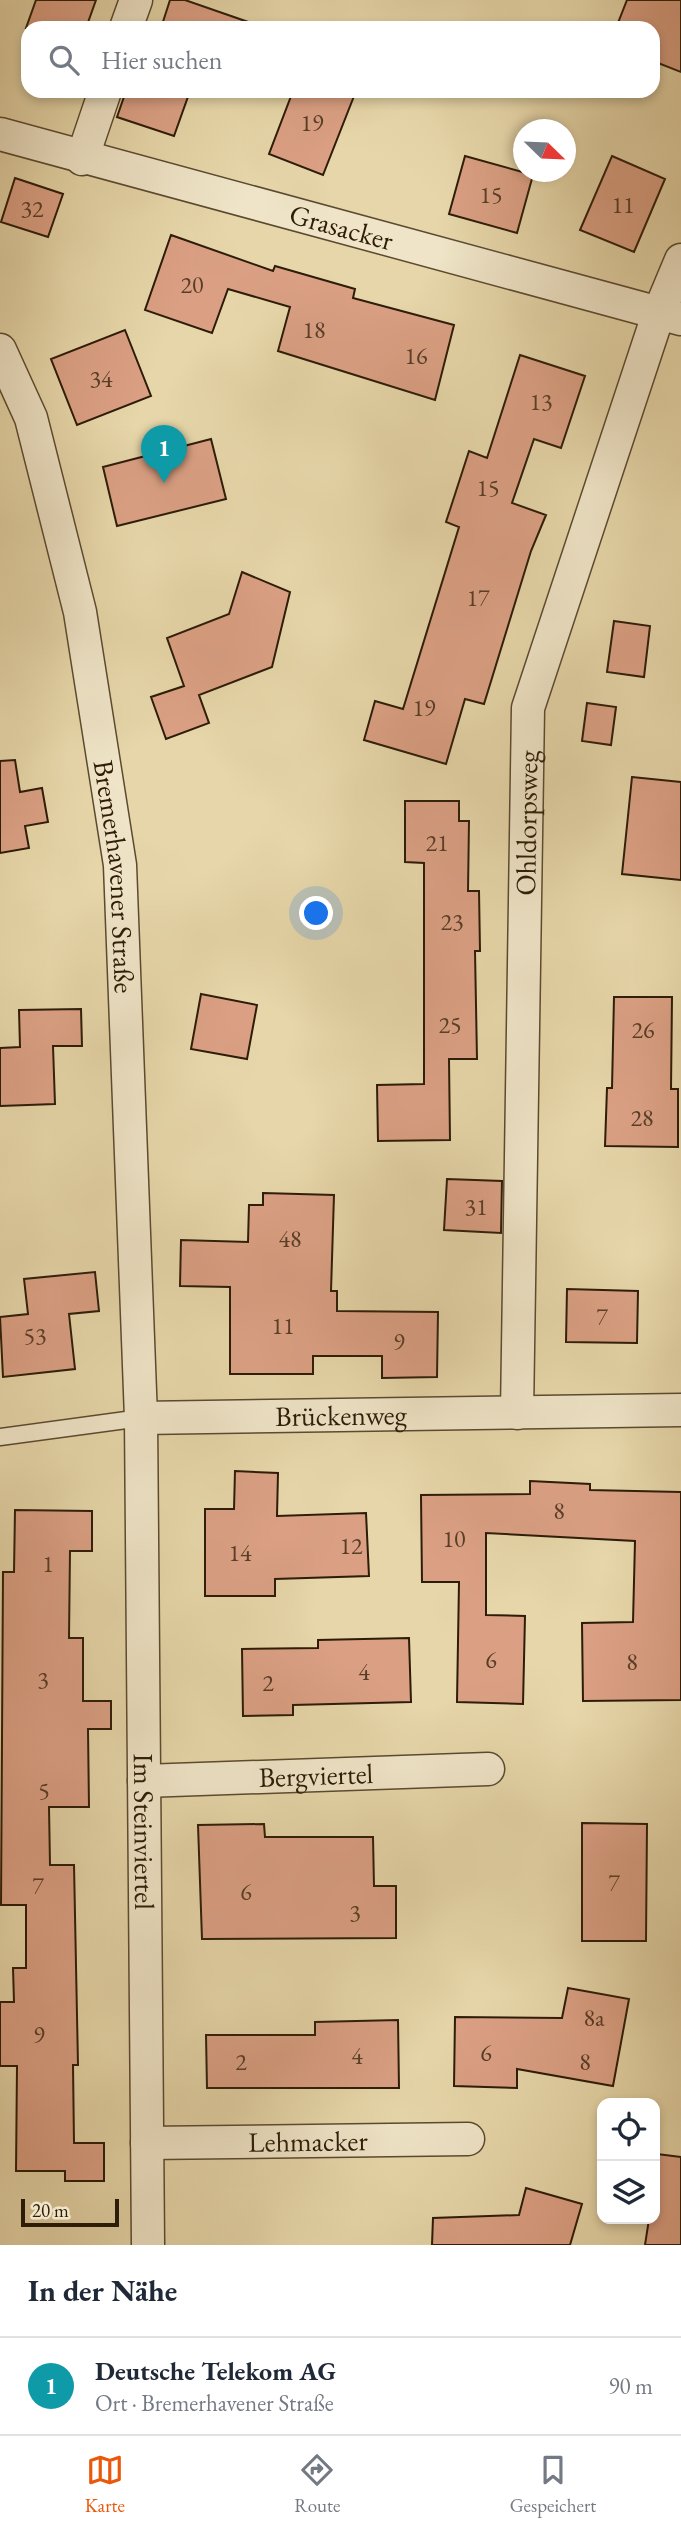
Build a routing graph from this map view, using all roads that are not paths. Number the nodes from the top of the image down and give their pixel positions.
1 (136, 0) edge
2 (129, 21) edge
3 (103, 98) edge
4 (0, 134) edge
5 (82, 159) junction
6 (681, 260) edge
7 (670, 317) edge
8 (0, 350) edge
9 (681, 1410) edge
10 (517, 1413) junction
11 (141, 1418) junction
12 (0, 1437) edge
13 (488, 1769) dead end
14 (144, 1781) junction
15 (468, 2139) dead end
16 (147, 2143) junction
17 (148, 2245) edge

1 - 2 street
3 - 5 street
4 - 5 street, Grasacker
5 - 7 street, Grasacker
6 - 7 street, Ohldorpsweg
7 - 10 street, Ohldorpsweg
8 - 11 street, Bremerhavener Straße
9 - 10 street, Brückenweg
10 - 11 street, Brückenweg
11 - 12 lane, Brückenweg
11 - 14 street, Im Steinviertel
13 - 14 street, Bergviertel
14 - 16 street, Im Steinviertel
15 - 16 street, Lehmacker
16 - 17 street, Im Steinviertel

